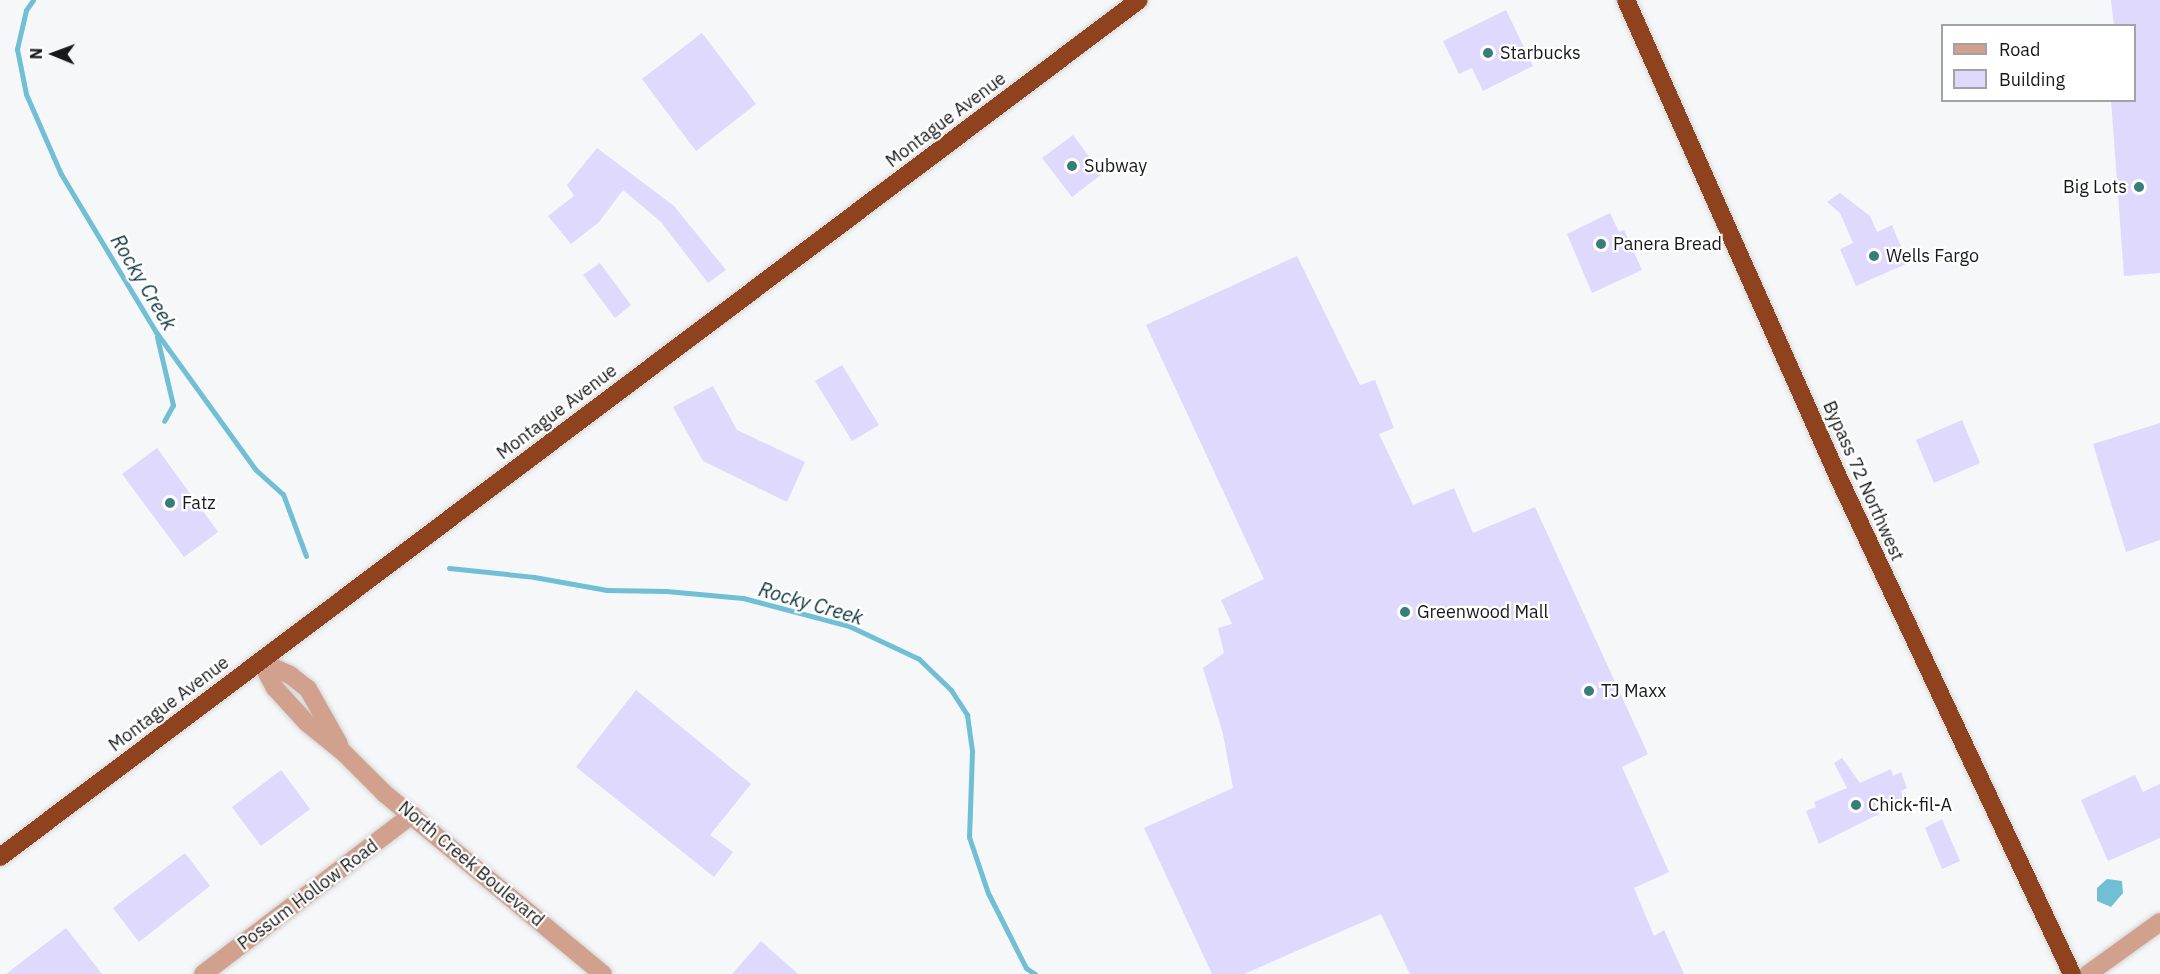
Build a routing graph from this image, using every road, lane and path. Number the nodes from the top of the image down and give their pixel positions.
1 (1139, 0) edge
2 (1626, 0) edge
3 (261, 662) junction
4 (412, 815) junction
5 (0, 857) edge
6 (2160, 922) edge
7 (203, 974) edge
8 (603, 974) edge
9 (2072, 974) edge
10 (2088, 974) edge

1 - 3 highway, Montague Avenue
2 - 9 highway, Bypass 72 Northwest
3 - 4 street, North Creek Boulevard
3 - 5 highway, Montague Avenue
4 - 7 street, Possum Hollow Road
4 - 8 street, North Creek Boulevard
6 - 10 street

